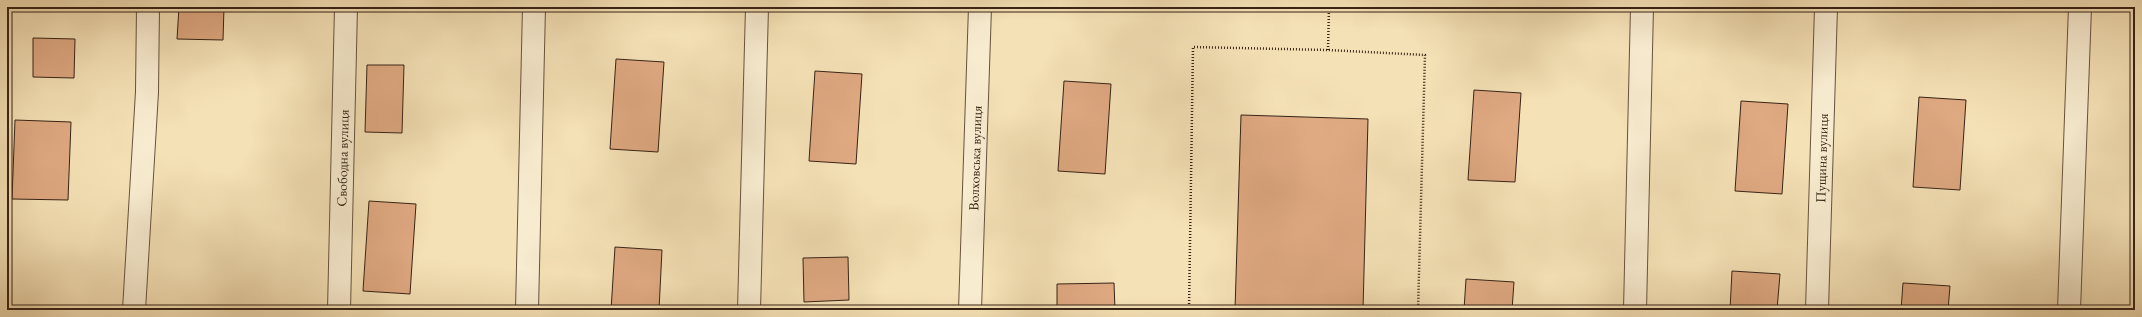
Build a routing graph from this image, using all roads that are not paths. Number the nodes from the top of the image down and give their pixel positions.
1 (148, 7) edge
2 (346, 7) edge
3 (534, 7) edge
4 (757, 7) edge
5 (980, 7) edge
6 (1642, 7) edge
7 (1826, 7) edge
8 (2080, 7) edge
9 (134, 310) edge
10 (338, 310) edge
11 (527, 310) edge
12 (749, 310) edge
13 (970, 310) edge
14 (1635, 310) edge
15 (1818, 310) edge
16 (2069, 310) edge

1 - 9 street
2 - 10 street, Свободна вулиця
3 - 11 street
4 - 12 street
5 - 13 street, Волховська вулиця
6 - 14 street
7 - 15 street, Пущина вулиця
8 - 16 street

